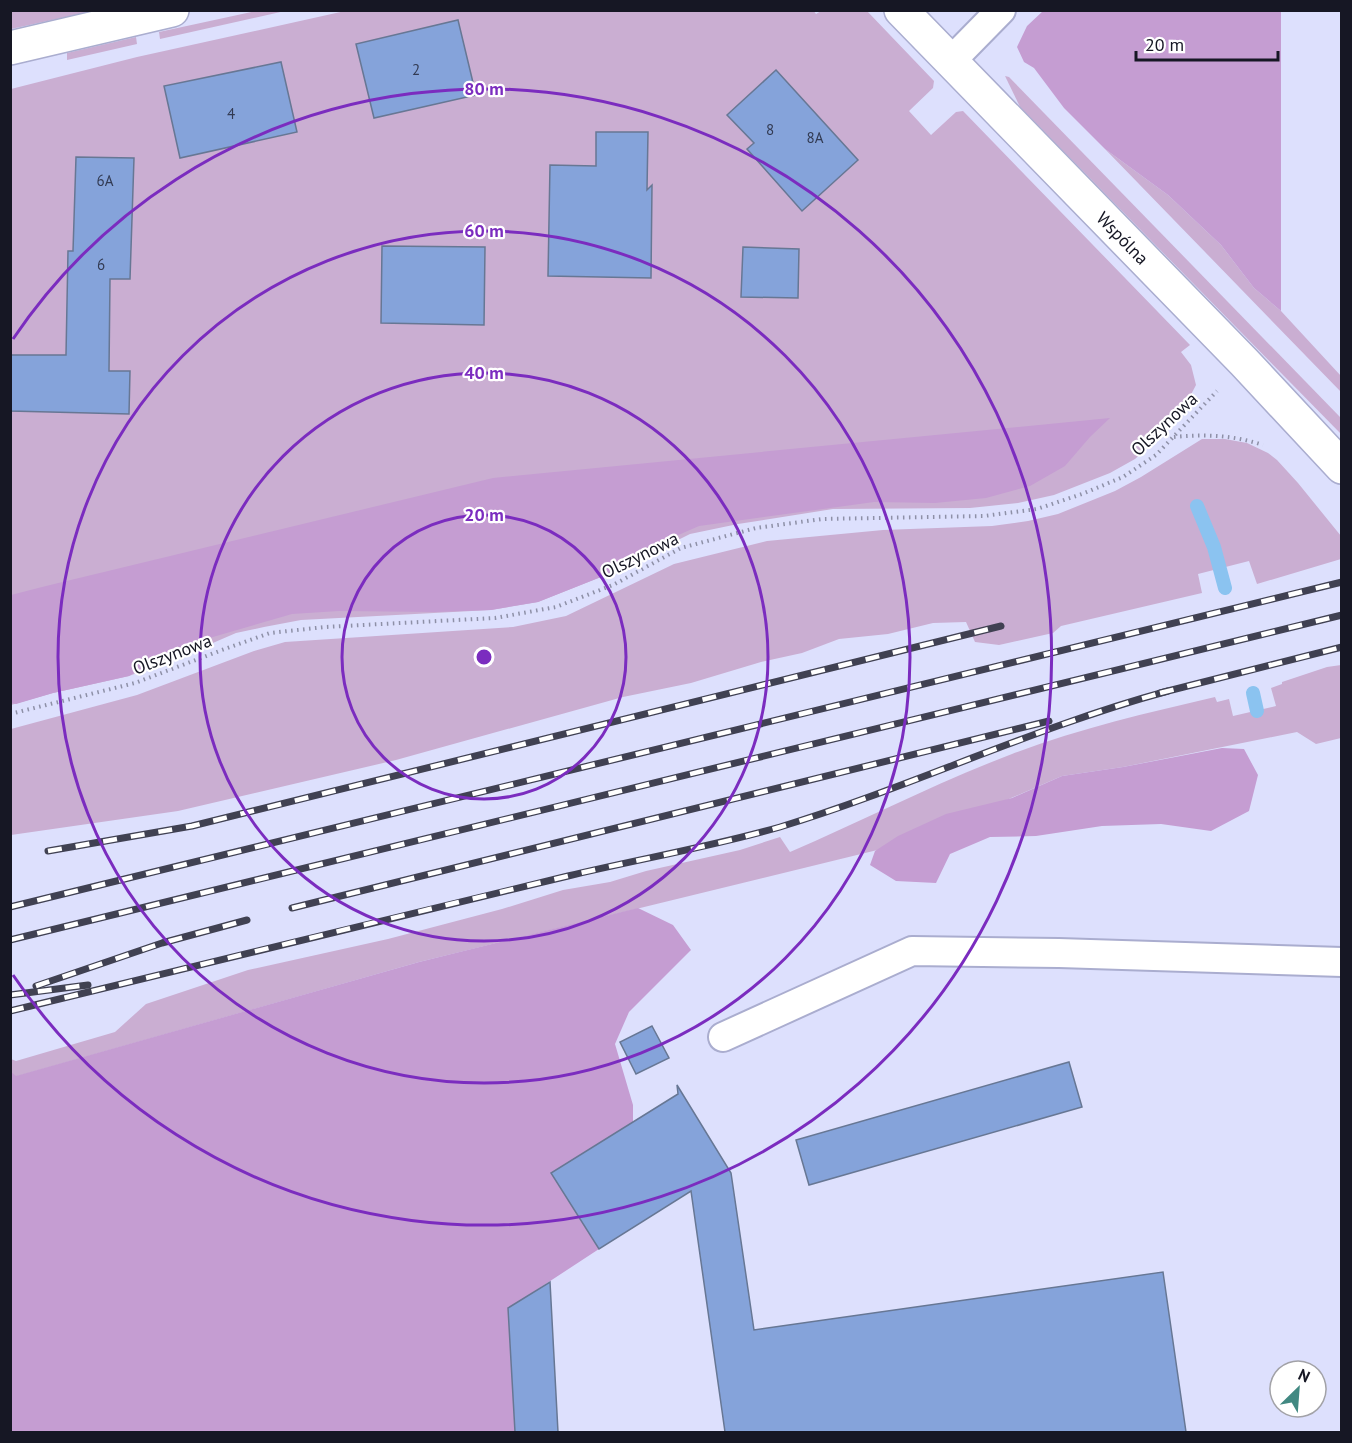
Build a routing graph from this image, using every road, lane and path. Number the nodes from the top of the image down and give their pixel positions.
1 (172, 10) edge
2 (901, 10) edge
3 (1001, 10) edge
4 (10, 48) edge
5 (950, 62) junction
6 (1244, 362) junction
7 (1174, 437) junction
8 (1269, 447) dead end
9 (1341, 467) edge
10 (10, 714) edge
11 (1341, 962) edge
12 (723, 1037) dead end

1 - 4 street
2 - 5 street, Wspólna
3 - 5 lane
5 - 6 street, Wspólna
6 - 7 path, Olszynowa
6 - 9 street, Wspólna
7 - 8 path
7 - 10 path, Olszynowa
11 - 12 lane

